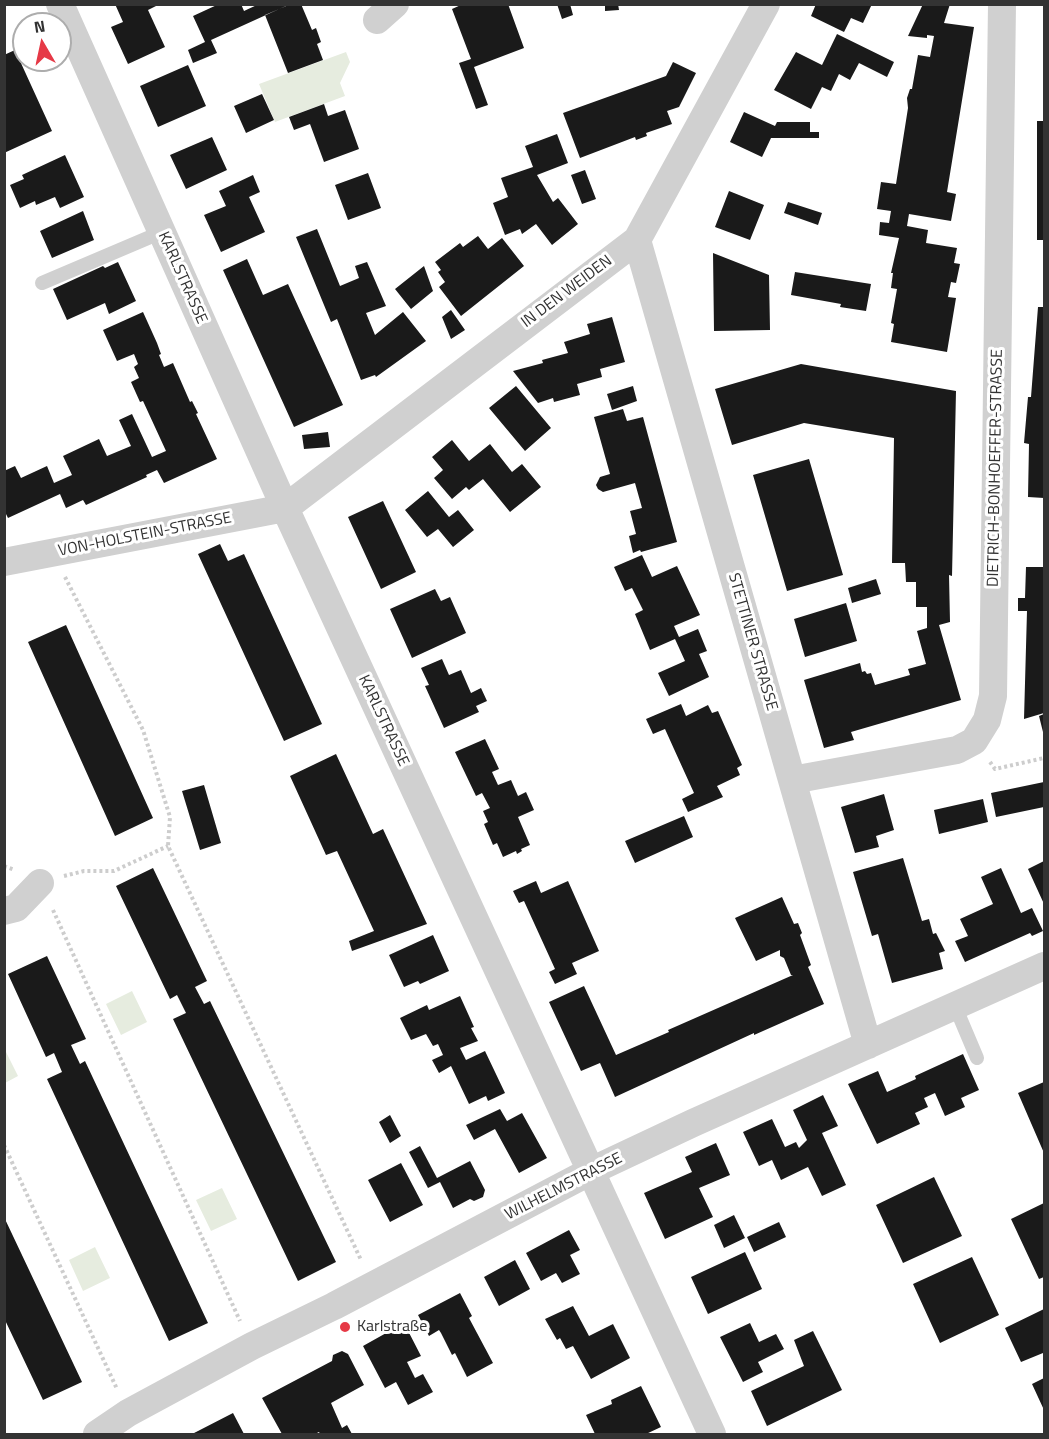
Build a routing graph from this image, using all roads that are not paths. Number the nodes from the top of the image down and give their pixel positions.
1 (60, 4) edge
2 (766, 4) edge
3 (1002, 4) edge
4 (162, 232) junction
5 (637, 240) junction
6 (42, 283) dead end
7 (285, 508) junction
8 (4, 562) edge
9 (792, 780) junction
10 (40, 883) road end
11 (4, 911) edge
12 (1044, 966) edge
13 (955, 1006) junction
14 (868, 1045) junction
15 (977, 1058) dead end
16 (591, 1171) junction
17 (97, 1434) edge
18 (712, 1434) edge

1 - 4 street, KARLSTRASSE
2 - 5 street, IN DEN WEIDEN
3 - 9 street, DIETRICH-BONHOEFFER-STRASSE
4 - 6 lane
4 - 7 street, KARLSTRASSE
5 - 7 street, IN DEN WEIDEN
5 - 9 street, STETTINER STRASSE
7 - 8 street, VON-HOLSTEIN-STRASSE
7 - 16 street, KARLSTRASSE
9 - 14 street, STETTINER STRASSE
10 - 11 street
12 - 13 street, WILHELMSTRASSE
13 - 14 street, WILHELMSTRASSE
13 - 15 lane
14 - 16 street, WILHELMSTRASSE
16 - 17 street, WILHELMSTRASSE
16 - 18 street, KARLSTRASSE

